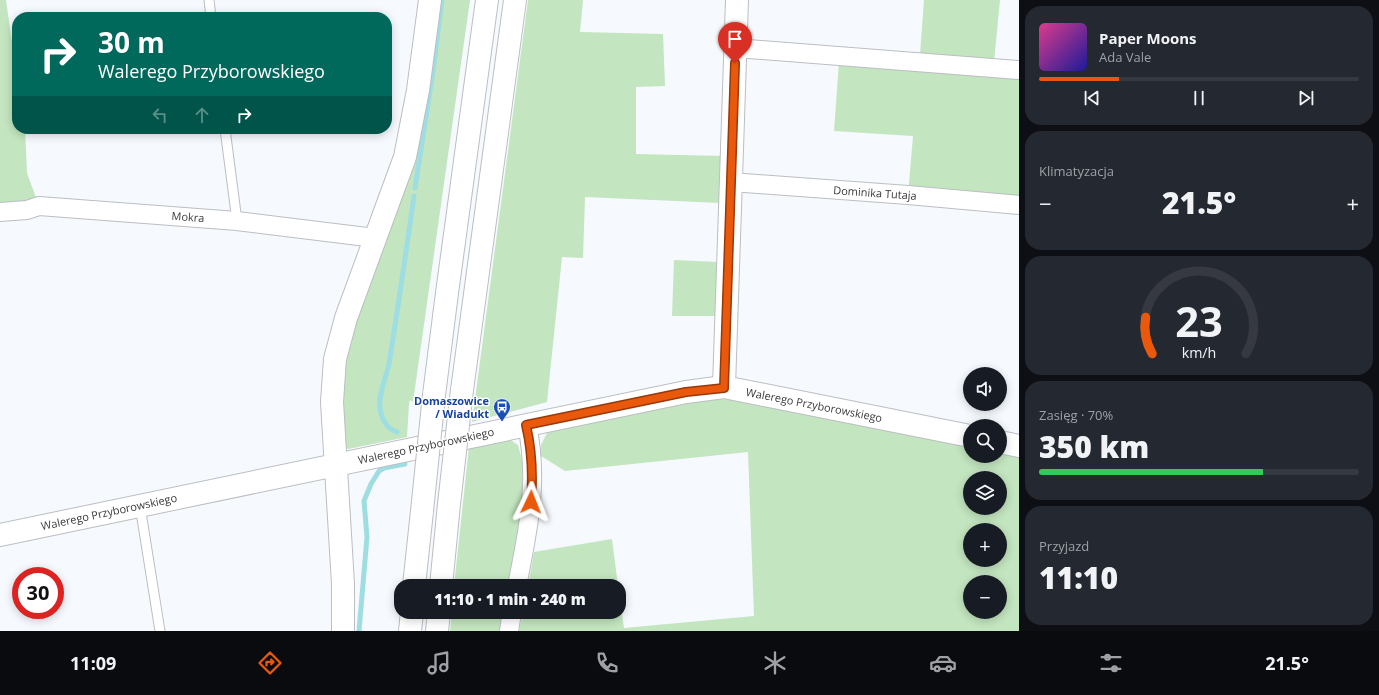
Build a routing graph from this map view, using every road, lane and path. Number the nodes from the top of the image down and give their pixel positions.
1 (209, 0) edge
2 (430, 0) edge
3 (487, 0) edge
4 (515, 0) edge
5 (737, 0) edge
6 (210, 12) edge
7 (736, 48) junction
8 (1019, 70) edge
9 (226, 134) edge
10 (731, 182) junction
11 (1019, 205) edge
12 (0, 212) edge
13 (237, 221) junction
14 (375, 238) junction
15 (724, 388) junction
16 (526, 425) junction
17 (963, 435) edge
18 (1007, 443) edge
19 (1019, 446) edge
20 (335, 465) junction
21 (140, 506) junction
22 (0, 535) edge
23 (415, 579) edge
24 (443, 579) edge
25 (518, 579) edge
26 (411, 619) edge
27 (438, 619) edge
28 (511, 619) edge
29 (160, 631) edge
30 (343, 631) edge
31 (410, 631) edge
32 (437, 631) edge
33 (509, 631) edge

1 - 6 lane
2 - 14 main road
3 - 23 main road, bridge
4 - 24 main road, bridge
5 - 7 main road
7 - 8 street
7 - 10 main road
9 - 13 lane
10 - 11 street, Dominika Tutaja
10 - 15 main road
12 - 13 street, Mokra
13 - 14 street, Mokra
14 - 20 main road
15 - 16 main road, Walerego Przyborowskiego
15 - 17 main road, Walerego Przyborowskiego
16 - 20 main road, Walerego Przyborowskiego
16 - 25 street
18 - 19 main road
20 - 21 main road, Walerego Przyborowskiego
20 - 30 main road
21 - 22 main road, Walerego Przyborowskiego
21 - 29 lane
26 - 31 main road
27 - 32 main road
28 - 33 street

